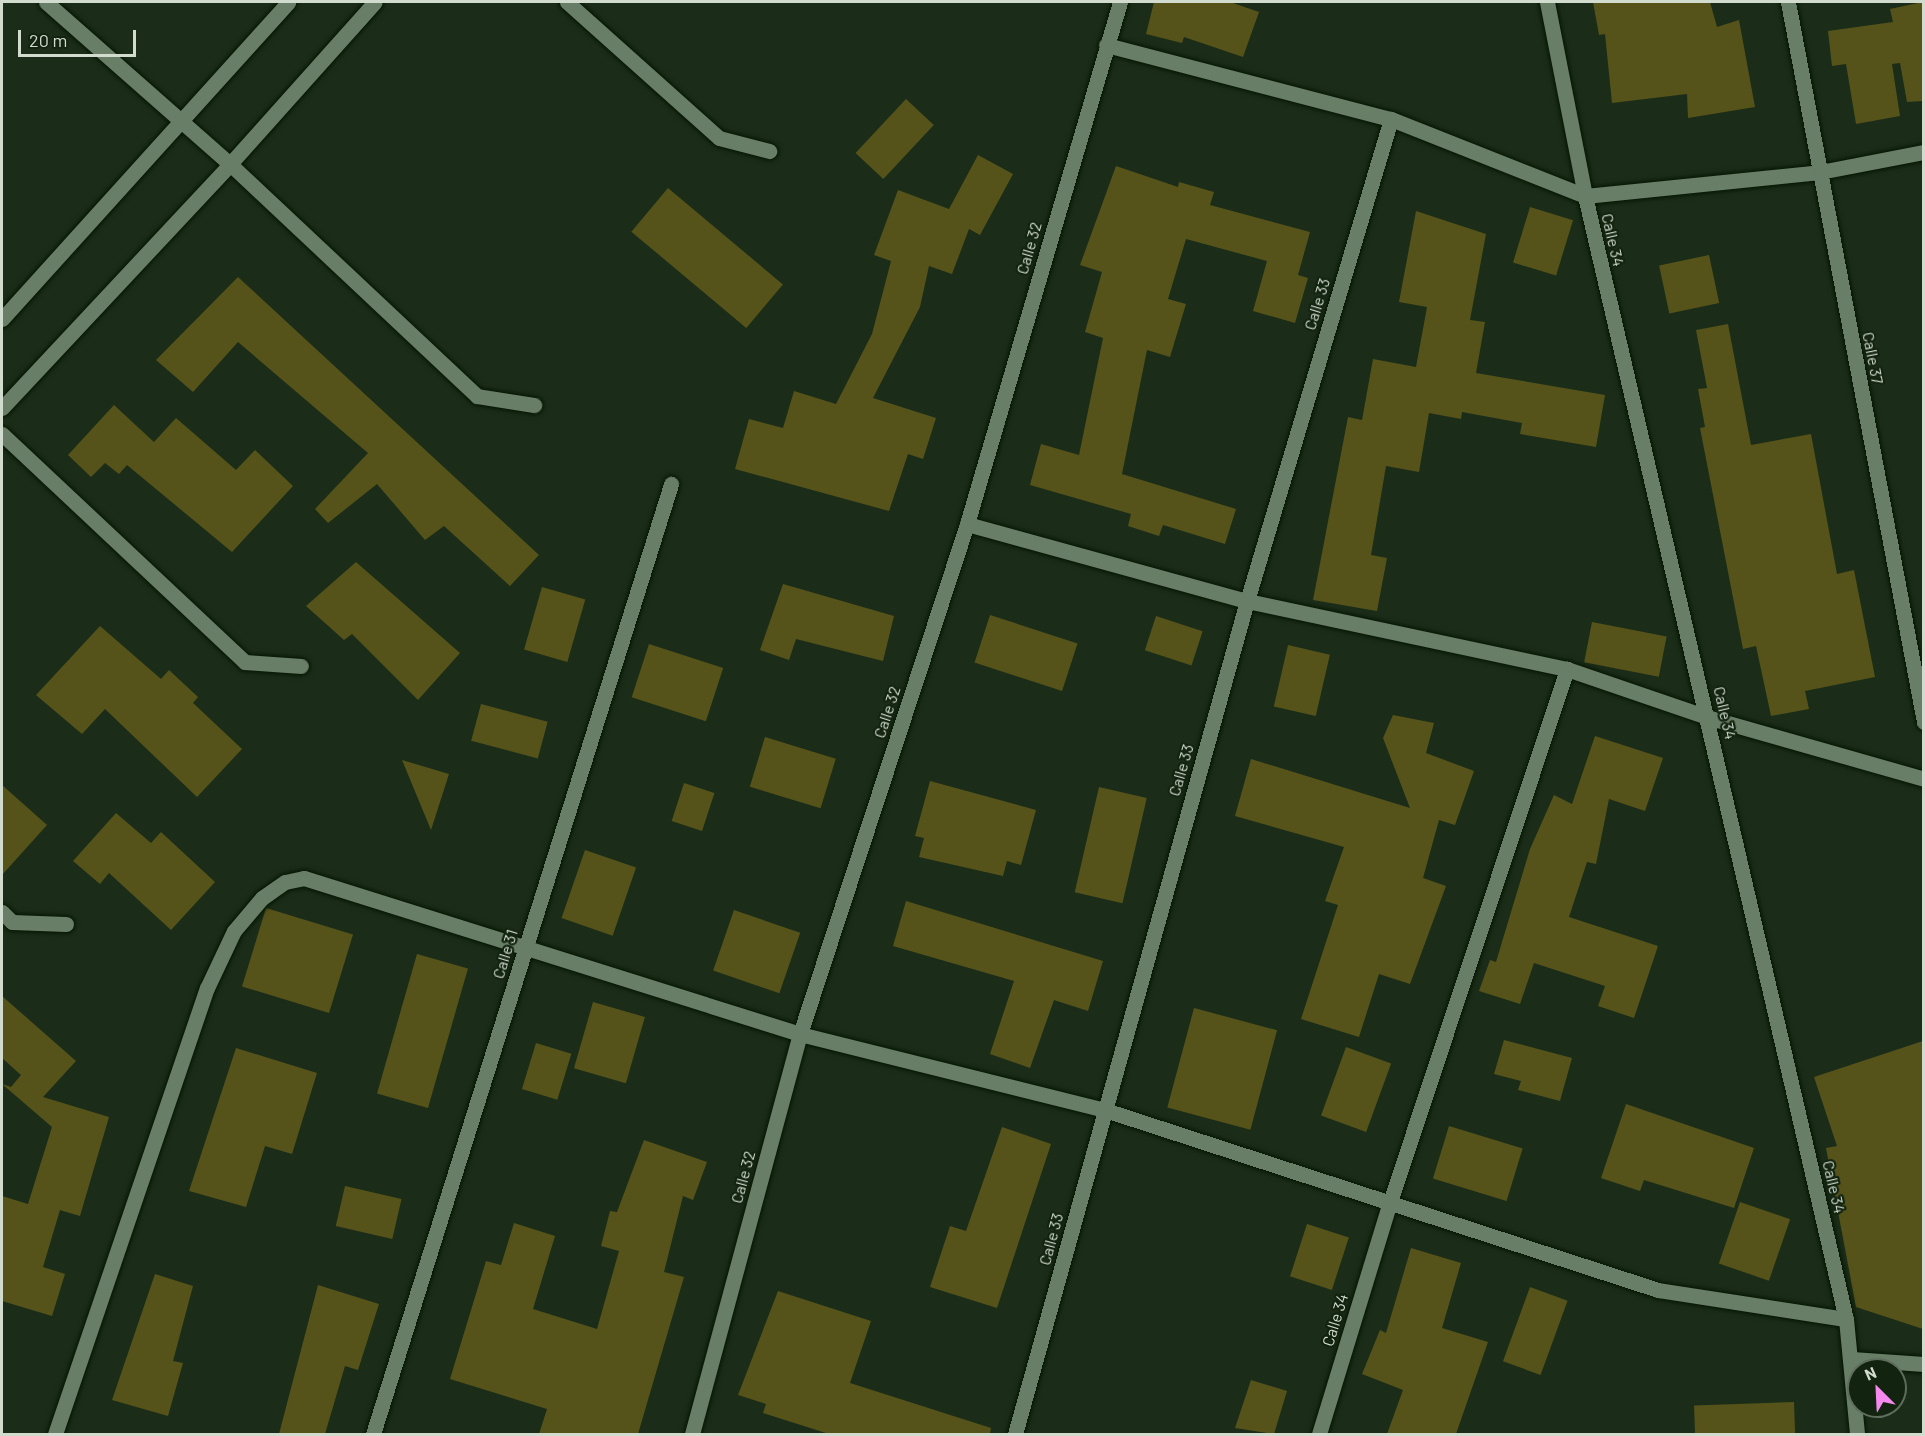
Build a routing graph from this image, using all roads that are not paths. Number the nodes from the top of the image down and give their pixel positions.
1 (46, 2) edge
2 (288, 2) edge
3 (375, 2) edge
4 (567, 2) edge
5 (1120, 2) edge
6 (1547, 2) edge
7 (1788, 2) edge
8 (1106, 45) junction
9 (1391, 119) junction
10 (178, 120) junction
11 (769, 151) dead end
12 (1923, 152) edge
13 (230, 165) junction
14 (1820, 172) junction
15 (1585, 196) junction
16 (2, 318) edge
17 (534, 405) dead end
18 (2, 408) edge
19 (2, 434) edge
20 (671, 484) dead end
21 (967, 524) junction
22 (1247, 601) junction
23 (301, 666) dead end
24 (1567, 669) junction
25 (1707, 717) junction
26 (1923, 722) edge
27 (1923, 779) edge
28 (2, 912) edge
29 (66, 924) dead end
30 (526, 947) junction
31 (800, 1034) junction
32 (1105, 1110) junction
33 (1389, 1205) junction
34 (1846, 1320) junction
35 (1852, 1358) edge
36 (1907, 1363) edge
37 (1923, 1364) edge
38 (1856, 1418) edge
39 (55, 1434) edge
40 (373, 1434) edge
41 (692, 1434) edge
42 (1015, 1434) edge
43 (1319, 1434) edge
44 (1857, 1434) edge

1 - 10 street
2 - 10 street
3 - 13 street
4 - 11 street
5 - 8 street, Calle 32
6 - 15 street, Calle 34
7 - 14 street, Calle 37
8 - 9 street
8 - 21 street, Calle 32
9 - 15 street
9 - 22 street, Calle 33
10 - 13 street
10 - 16 street
12 - 14 street
13 - 17 street
13 - 18 street
14 - 15 street
14 - 26 street, Calle 37
15 - 25 street, Calle 34
19 - 23 street
20 - 30 street, Calle 31
21 - 22 street
21 - 31 street, Calle 32
22 - 24 street
22 - 32 street, Calle 33
24 - 25 street
24 - 33 street, Calle 34
25 - 27 street
25 - 34 street, Calle 34
28 - 29 street
30 - 31 street
30 - 39 street
30 - 40 street, Calle 31
31 - 32 street
31 - 41 street, Calle 32
32 - 33 street
32 - 42 street, Calle 33
33 - 34 street
33 - 43 street, Calle 34
34 - 35 street, Calle 34
36 - 37 street
38 - 44 street, Calle 34

